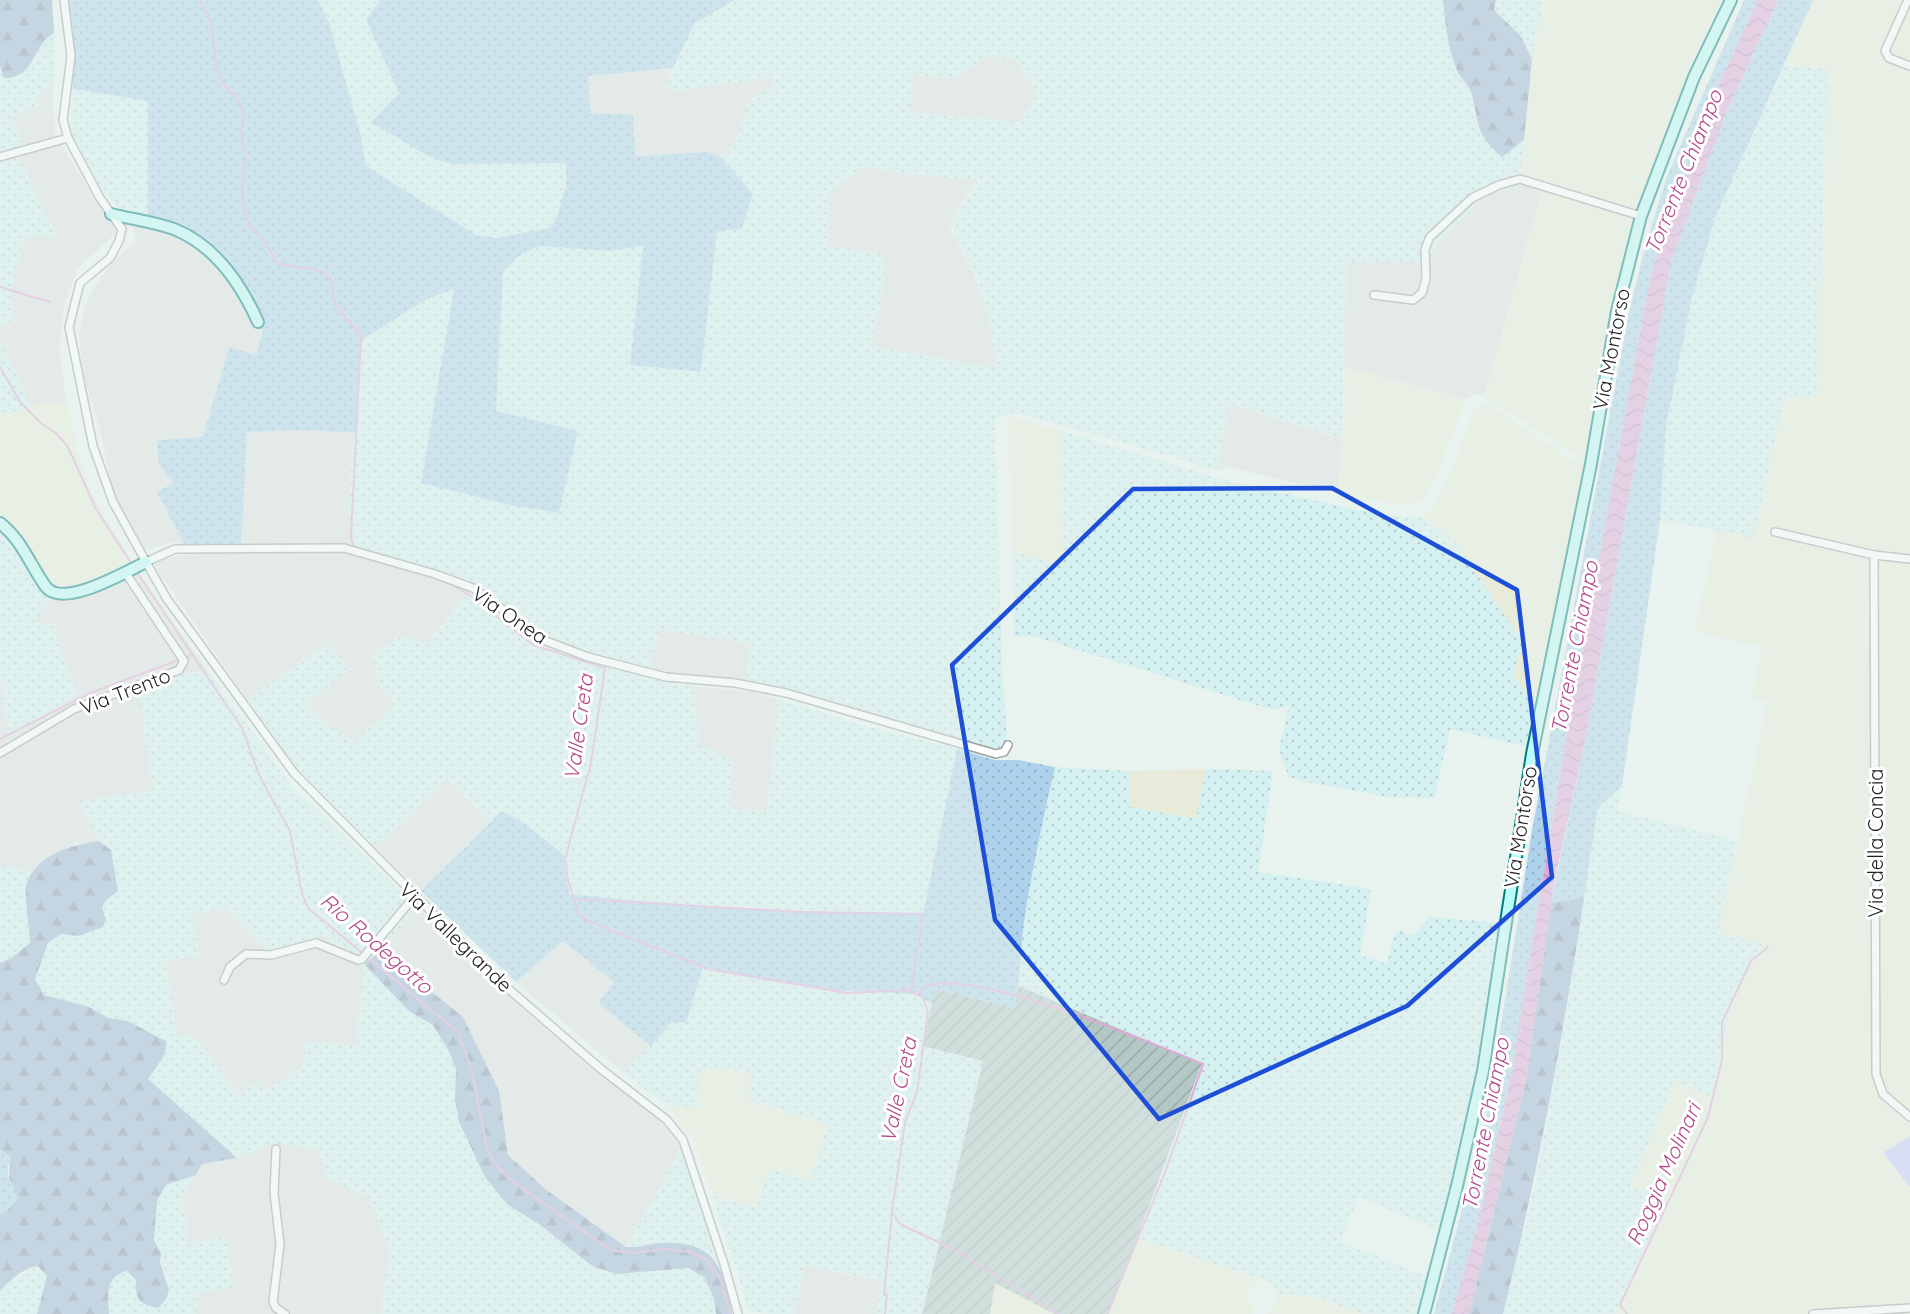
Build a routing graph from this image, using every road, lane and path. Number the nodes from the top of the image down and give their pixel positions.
1 (64, 0) edge
2 (1731, 0) edge
3 (1908, 0) edge
4 (1910, 66) edge
5 (68, 138) junction
6 (0, 157) edge
7 (111, 214) junction
8 (1641, 216) junction
9 (1374, 295) dead end
10 (258, 322) dead end
11 (0, 523) edge
12 (1775, 532) dead end
13 (1874, 555) junction
14 (1910, 559) edge
15 (143, 564) junction
16 (127, 571) junction
17 (1008, 745) dead end
18 (0, 753) edge
19 (414, 897) junction
20 (224, 980) dead end
21 (1910, 1117) edge
22 (276, 1149) dead end
23 (1910, 1308) edge
24 (285, 1314) edge
25 (738, 1314) edge
26 (1424, 1314) edge
27 (1814, 1314) edge

1 - 5 street
2 - 8 main road, Via Montorso
3 - 4 street
5 - 6 street
5 - 7 street
7 - 10 main road
7 - 15 street, Via Vallegrande
8 - 9 street
8 - 26 main road, Via Montorso
11 - 16 main road
12 - 13 street
13 - 14 street
13 - 21 street, Via della Concia
15 - 16 main road
15 - 17 street, Via Onea
15 - 19 street, Via Vallegrande
16 - 18 street, Via Trento
19 - 20 street
19 - 25 street, Via Vallegrande
22 - 24 street
23 - 27 street

